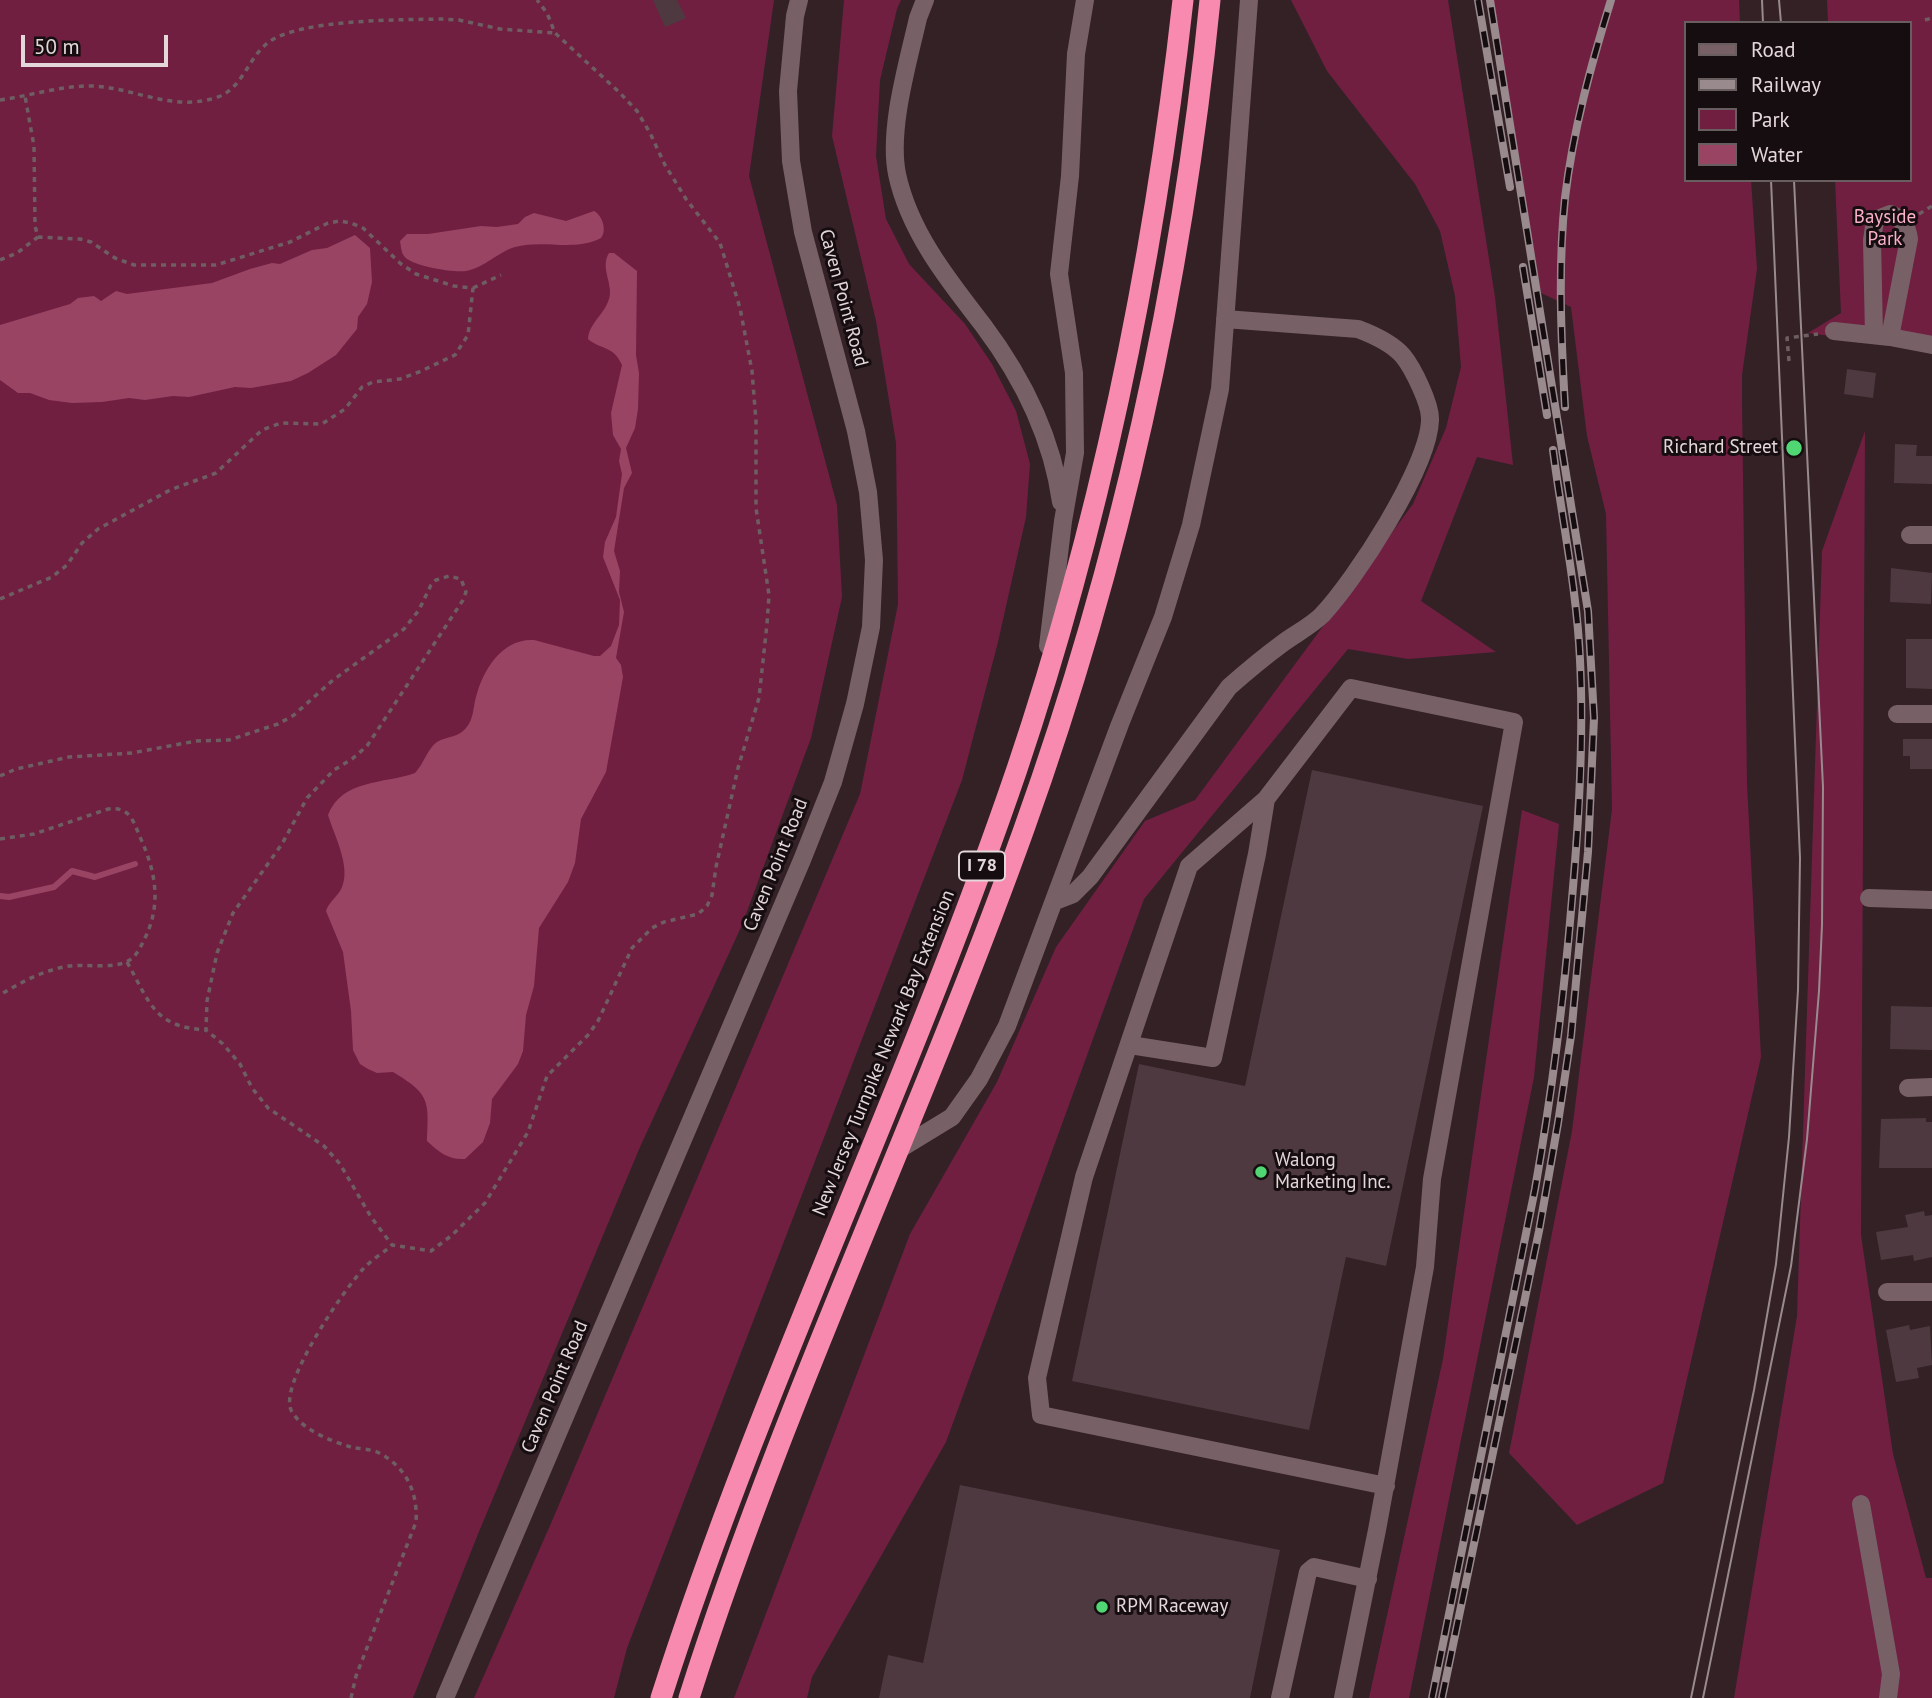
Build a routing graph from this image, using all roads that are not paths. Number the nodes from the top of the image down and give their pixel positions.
1 (799, 0) edge
2 (925, 0) edge
3 (1085, 0) edge
4 (1183, 0) edge
5 (1210, 0) edge
6 (1250, 0) edge
7 (1225, 319) junction
8 (1834, 331) road end
9 (1882, 336) junction
10 (1932, 345) edge
11 (1063, 522) junction
12 (1910, 535) dead end
13 (1932, 535) edge
14 (1044, 685) junction
15 (1897, 714) dead end
16 (1932, 714) edge
17 (1266, 799) junction
18 (1869, 898) dead end
19 (1932, 900) edge
20 (1055, 901) junction
21 (1130, 1045) junction
22 (1932, 1087) edge
23 (1908, 1088) dead end
24 (898, 1150) junction
25 (1887, 1292) dead end
26 (1932, 1292) edge
27 (1386, 1486) junction
28 (1861, 1504) dead end
29 (1368, 1579) junction
30 (445, 1698) edge
31 (661, 1698) edge
32 (689, 1698) edge
33 (1280, 1698) edge
34 (1343, 1698) edge
35 (1888, 1698) edge

1 - 30 street, Caven Point Road
2 - 11 street
3 - 11 street
4 - 14 highway, New Jersey Turnpike Newark Bay Extension / I 78
5 - 24 highway, I 78
6 - 7 street
7 - 20 street
7 - 20 street
8 - 9 street
9 - 9 street
9 - 10 street
11 - 14 street
12 - 13 street
14 - 31 highway, New Jersey Turnpike Newark Bay Extension / I 78
15 - 16 street
17 - 21 street
17 - 21 street
17 - 27 street
18 - 19 street
20 - 24 street
21 - 27 street
22 - 23 street
24 - 32 highway, I 78
25 - 26 street
27 - 29 street
28 - 35 street
29 - 33 street
29 - 34 street

